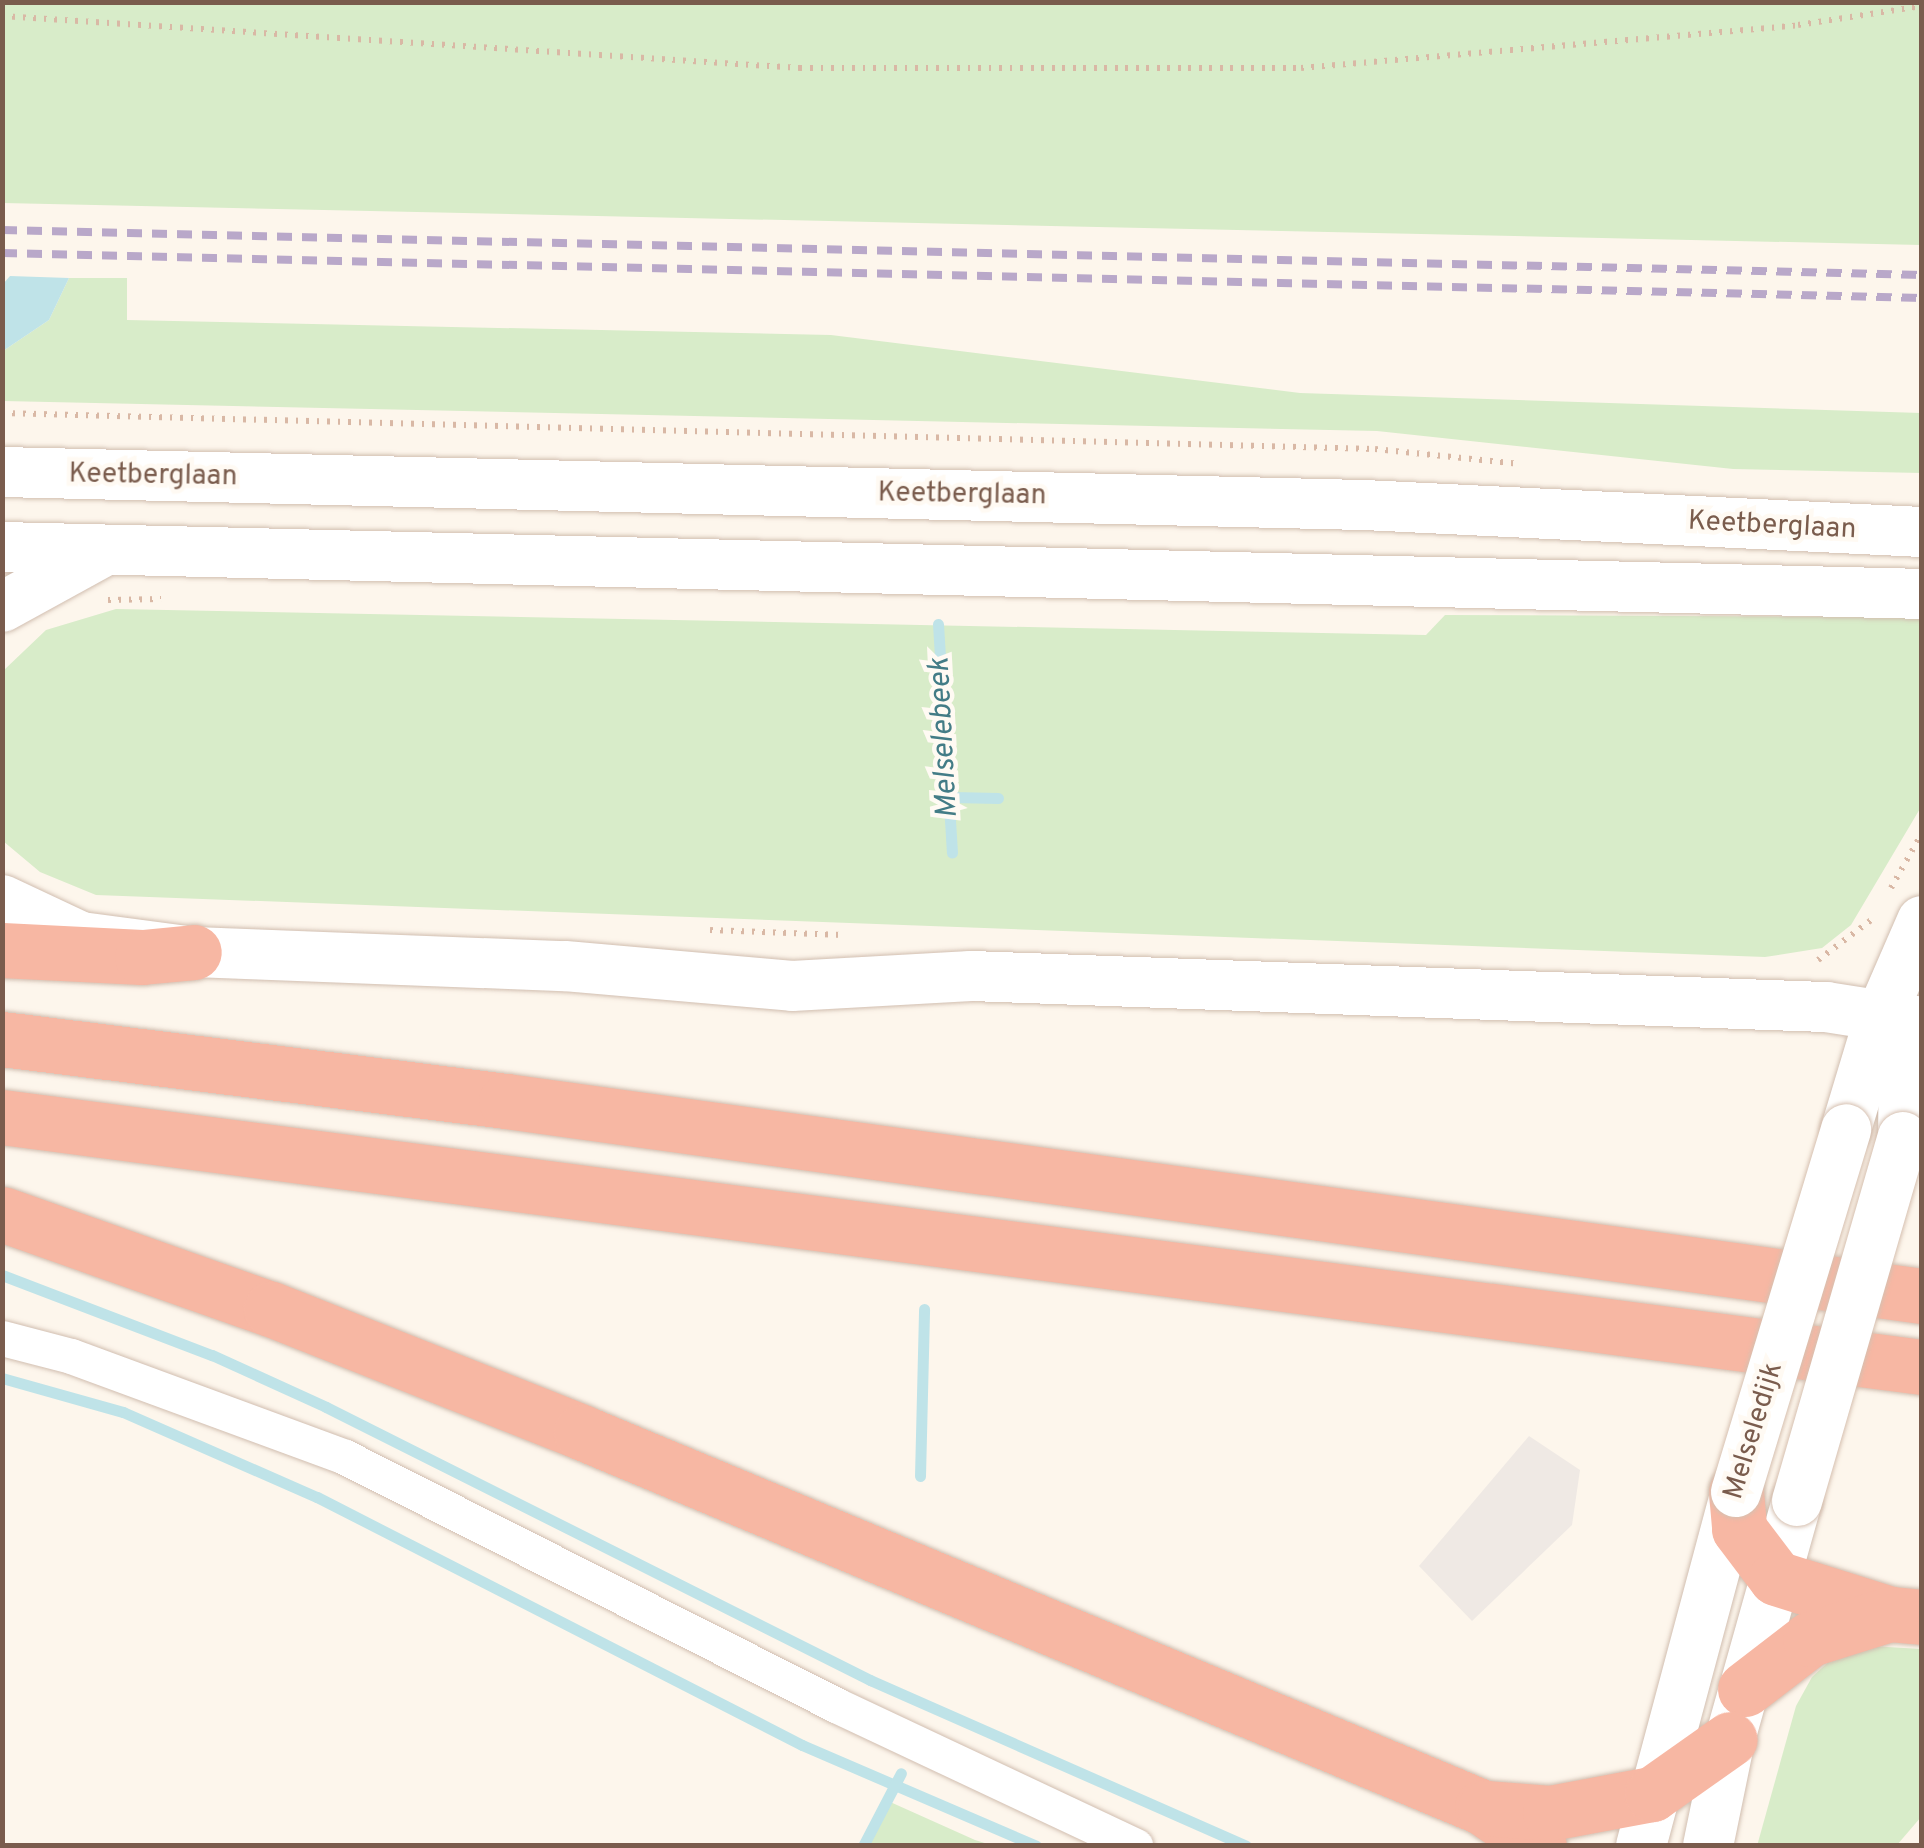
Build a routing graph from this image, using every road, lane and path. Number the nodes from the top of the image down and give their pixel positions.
1 (1922, 6) edge
2 (2, 16) edge
3 (2, 413) edge
4 (1534, 466) dead end
5 (2, 472) edge
6 (1922, 532) edge
7 (2, 547) edge
8 (106, 550) junction
9 (1922, 594) edge
10 (2, 606) edge
11 (1922, 833) edge
12 (2, 900) edge
13 (1896, 909) edge
14 (2, 950) edge
15 (194, 952) junction
16 (1829, 957) dead end
17 (1900, 1021) edge
18 (2, 1039) edge
19 (2, 1117) edge
20 (1912, 1118) edge
21 (2, 1214) edge
22 (1922, 1296) edge
23 (2, 1338) edge
24 (1922, 1368) edge
25 (1736, 1492) junction
26 (1776, 1578) junction
27 (1906, 1615) edge
28 (1737, 1714) junction
29 (1482, 1807) junction
30 (1647, 1820) edge
31 (1136, 1846) edge
32 (1539, 1846) edge
33 (1708, 1846) edge

1 - 2 path
3 - 4 path
5 - 6 main road, Keetberglaan
7 - 8 main road
8 - 9 main road
8 - 10 main road
11 - 13 path
12 - 15 main road
13 - 16 path
13 - 17 main road, Melseledijk
14 - 15 highway
15 - 17 main road
17 - 20 main road
17 - 25 main road, Melseledijk, bridge
18 - 22 highway
19 - 24 highway
20 - 26 main road, bridge
21 - 29 highway
23 - 31 street
25 - 26 highway
25 - 30 main road, Melseledijk
26 - 27 highway
26 - 28 main road
27 - 28 highway
28 - 30 highway
28 - 33 main road
29 - 30 highway
29 - 32 highway

